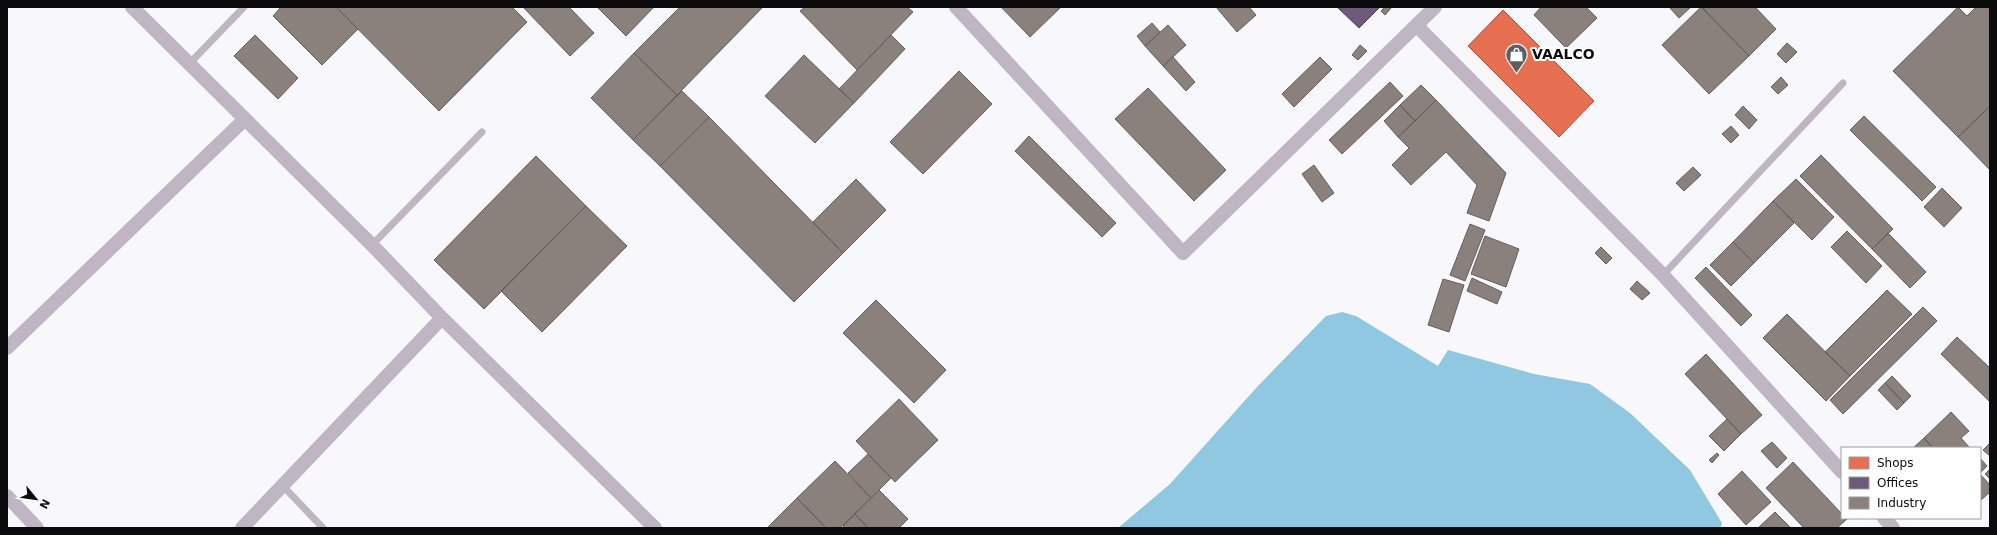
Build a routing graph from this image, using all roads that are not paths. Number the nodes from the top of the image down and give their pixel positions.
1 (132, 7) edge
2 (244, 7) edge
3 (956, 7) edge
4 (1436, 7) edge
5 (1417, 26) junction
6 (190, 63) junction
7 (1843, 83) dead end
8 (245, 119) junction
9 (482, 132) dead end
10 (372, 245) junction
11 (1663, 275) junction
12 (442, 318) junction
13 (7, 348) edge
14 (1841, 471) edge
15 (283, 486) junction
16 (7, 496) edge
17 (1885, 519) edge
18 (37, 528) edge
19 (242, 528) edge
20 (323, 528) edge
21 (655, 528) edge
22 (1893, 528) edge

1 - 6 street
2 - 6 lane
3 - 5 street
4 - 5 street
5 - 11 street
6 - 8 street
7 - 11 lane
8 - 10 street
8 - 13 street
9 - 10 lane
10 - 12 street
11 - 14 street
12 - 15 street
12 - 21 street
15 - 19 street
15 - 20 lane
16 - 18 street
17 - 22 street

